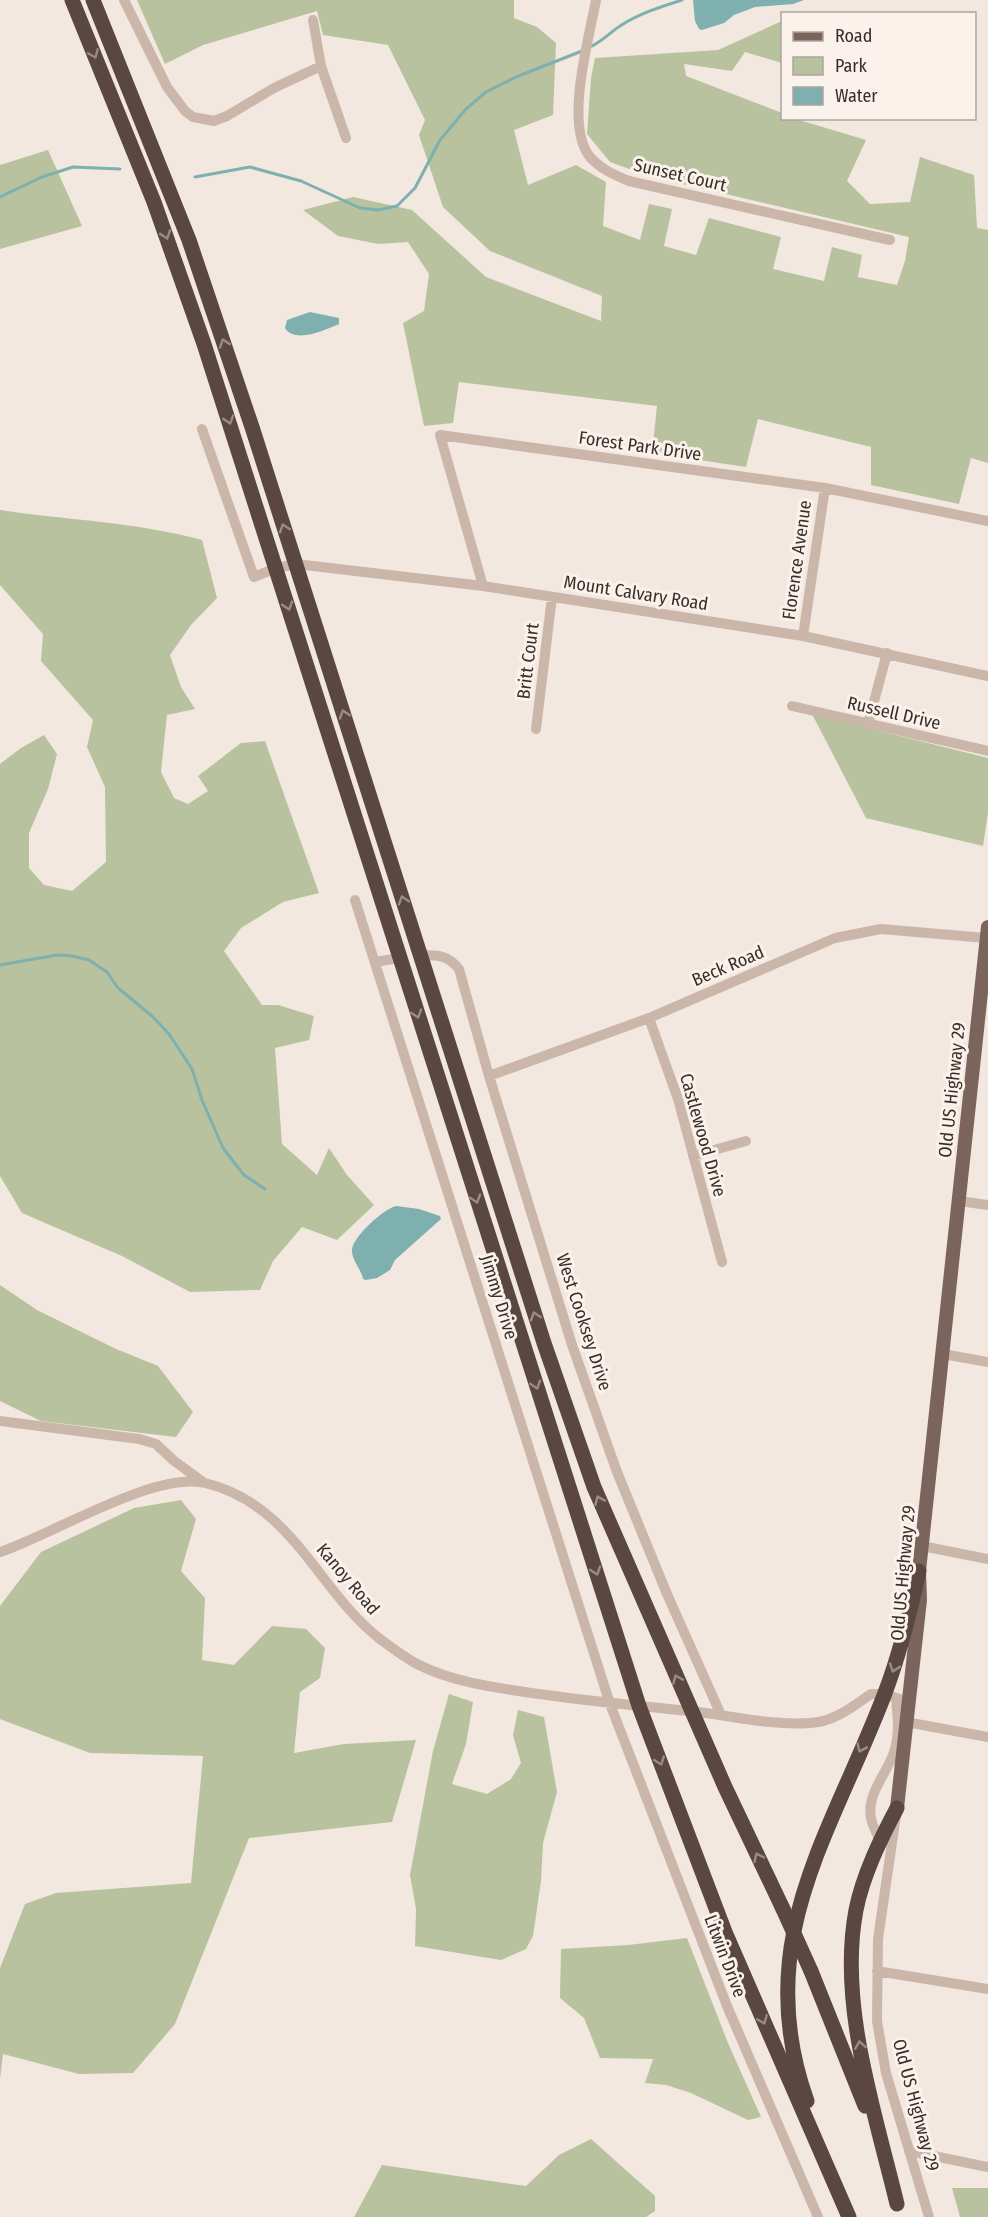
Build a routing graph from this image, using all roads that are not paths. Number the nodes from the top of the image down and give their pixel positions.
1 (72, 0) edge
2 (93, 0) edge
3 (124, 0) edge
4 (596, 0) edge
5 (313, 20) dead end
6 (321, 66) junction
7 (346, 138) dead end
8 (890, 240) dead end
9 (202, 429) dead end
10 (825, 488) junction
11 (988, 521) edge
12 (296, 564) junction
13 (276, 568) junction
14 (483, 586) junction
15 (552, 597) junction
16 (803, 636) junction
17 (886, 653) junction
18 (988, 676) edge
19 (792, 706) dead end
20 (868, 724) junction
21 (536, 729) dead end
22 (988, 750) edge
23 (355, 900) dead end
24 (987, 932) edge
25 (421, 955) junction
26 (399, 958) junction
27 (375, 962) junction
28 (649, 1018) junction
29 (489, 1076) junction
30 (746, 1141) dead end
31 (693, 1156) junction
32 (959, 1201) junction
33 (988, 1205) edge
34 (722, 1262) dead end
35 (943, 1354) junction
36 (988, 1362) edge
37 (0, 1421) edge
38 (204, 1482) junction
39 (922, 1546) junction
40 (0, 1552) edge
41 (988, 1559) edge
42 (919, 1571) junction
43 (896, 1698) junction
44 (609, 1704) junction
45 (639, 1706) junction
46 (691, 1711) junction
47 (721, 1715) junction
48 (906, 1722) junction
49 (988, 1737) edge
50 (897, 1808) junction
51 (880, 1840) junction
52 (889, 1863) junction
53 (877, 1971) junction
54 (988, 1989) edge
55 (909, 2151) junction
56 (988, 2167) edge
57 (899, 2210) edge
58 (818, 2217) edge
59 (849, 2217) edge
60 (928, 2217) edge

1 -> 13 highway
12 -> 2 highway
3 - 6 street
4 - 8 street, Sunset Court
5 - 6 street
6 - 7 street
9 - 13 street, Mount Calvary Road
10 - 11 street, Forest Park Drive
10 - 14 street, Forest Park Drive
10 - 16 street, Florence Avenue
12 - 13 street, Mount Calvary Road
12 - 14 street, Mount Calvary Road
25 -> 12 highway
13 -> 26 highway
14 - 15 street, Mount Calvary Road
15 - 16 street, Mount Calvary Road
15 - 21 street, Britt Court
16 - 17 street, Mount Calvary Road
17 - 18 street, Mount Calvary Road
17 - 20 street
19 - 20 street, Russell Drive
20 - 22 street, Russell Drive
23 - 27 street, Jimmy Drive
24 - 28 street, Beck Road
24 - 32 main road, Old US Highway 29
25 - 29 street, West Cooksey Drive
46 -> 25 highway
26 - 27 street
26 -> 45 highway
27 - 44 street, Jimmy Drive
28 - 29 street, Beck Road
28 - 31 street, Castlewood Drive
29 - 47 street, West Cooksey Drive
30 - 31 street
31 - 34 street, Castlewood Drive
32 - 33 street
32 - 35 main road, Old US Highway 29
35 - 36 street
35 - 39 main road, Old US Highway 29
37 - 38 street
38 - 40 street, Kanoy Road
38 - 44 street, Kanoy Road
39 - 41 street
39 - 42 main road, Old US Highway 29
42 -> 43 highway
42 - 43 main road, Old US Highway 29
43 - 47 street, Kanoy Road
43 - 48 main road, Old US Highway 29
43 - 51 street
43 -> 59 highway
44 - 45 street, Kanoy Road
44 - 58 street, Litwin Drive
45 - 46 street, Kanoy Road
45 -> 59 highway
46 - 47 street, Kanoy Road
57 -> 46 highway, bridge
48 - 49 street
48 - 50 main road, Old US Highway 29
50 - 51 highway
50 - 52 street, Old US Highway 29
51 - 52 street
57 -> 51 highway
52 - 53 street, Old US Highway 29
53 - 54 street
53 - 55 street, Old US Highway 29
55 - 56 street
55 - 60 street, Old US Highway 29

